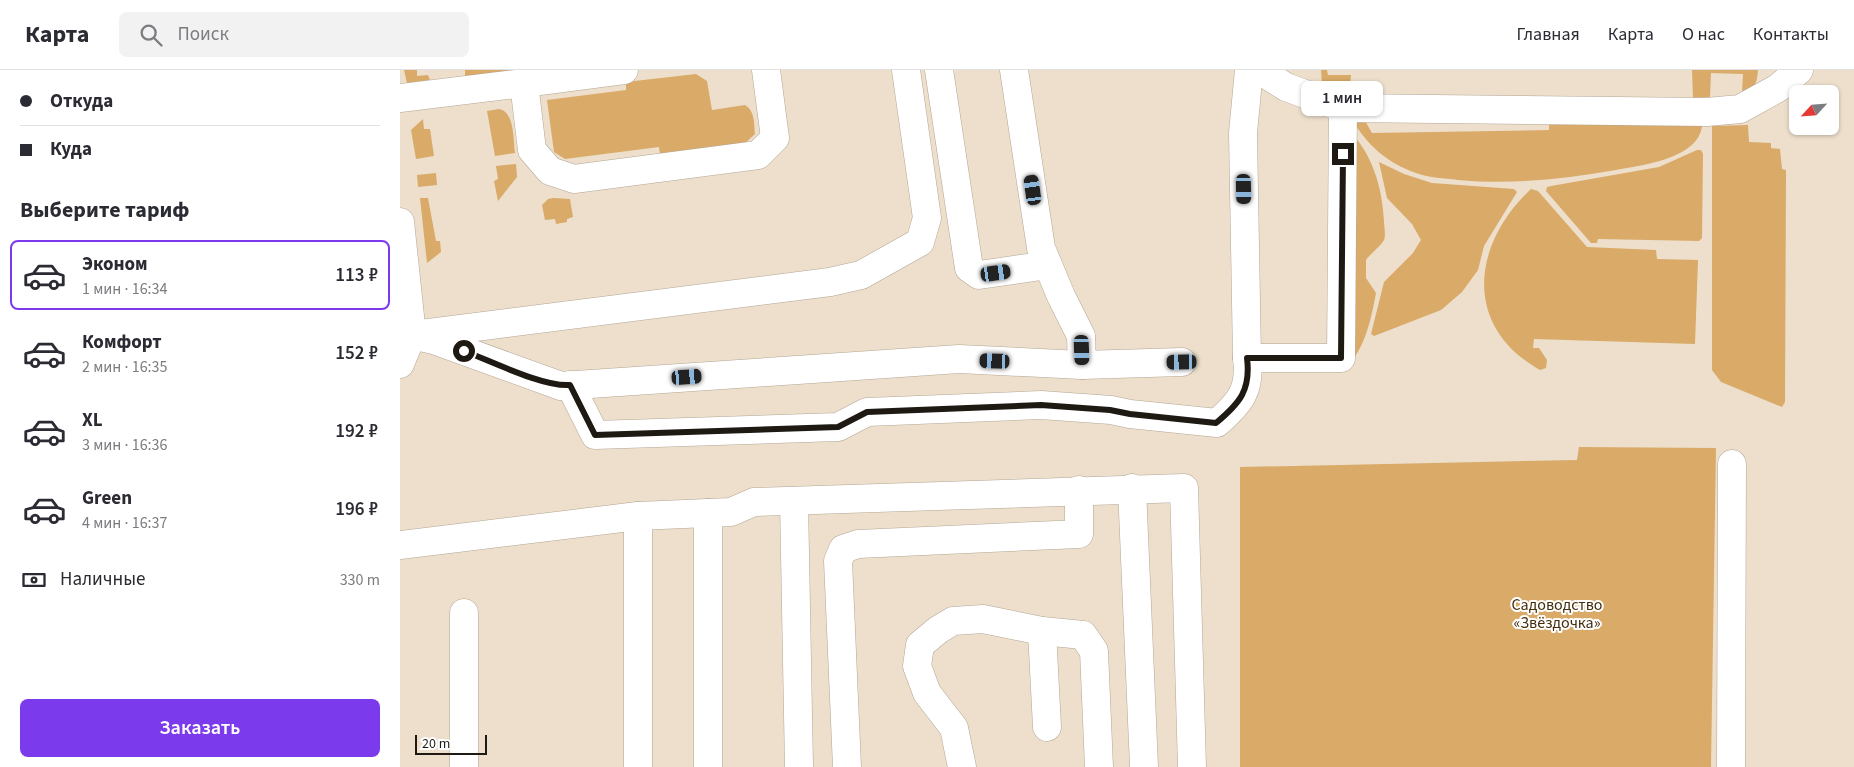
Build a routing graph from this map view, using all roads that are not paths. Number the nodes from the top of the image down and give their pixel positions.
1 (624, 70) edge
2 (766, 70) edge
3 (906, 70) edge
4 (939, 70) edge
5 (1014, 70) edge
6 (1250, 70) edge
7 (1259, 70) edge
8 (1799, 70) edge
9 (524, 84) junction
10 (400, 98) edge
11 (1344, 108) junction
12 (400, 222) edge
13 (1048, 265) junction
14 (412, 335) junction
15 (1247, 358) junction
16 (1182, 362) dead end
17 (400, 364) edge
18 (1082, 365) junction
19 (570, 385) junction
20 (1732, 464) dead end
21 (1132, 488) junction
22 (1079, 490) junction
23 (794, 501) junction
24 (708, 514) junction
25 (638, 516) junction
26 (400, 545) edge
27 (464, 613) dead end
28 (1042, 631) junction
29 (1047, 727) dead end
30 (464, 767) edge
31 (638, 767) edge
32 (708, 767) edge
33 (799, 767) edge
34 (847, 767) edge
35 (962, 767) edge
36 (1099, 767) edge
37 (1144, 767) edge
38 (1192, 767) edge
39 (1731, 767) edge

1 - 9 street
2 - 9 street
3 - 14 street
4 - 13 street
5 - 13 street
6 - 15 street
7 - 11 street
8 - 11 street
9 - 10 street
11 - 15 street
12 - 14 street
13 - 18 street
14 - 17 street
14 - 19 street
15 - 19 street
16 - 18 street
18 - 19 street
20 - 39 street
21 - 22 street
21 - 37 street
21 - 38 street
22 - 23 street
22 - 34 street
23 - 24 street
23 - 33 street
24 - 25 street
24 - 32 street
25 - 26 street
25 - 31 street
27 - 30 street
28 - 29 street
28 - 35 street
28 - 36 street

